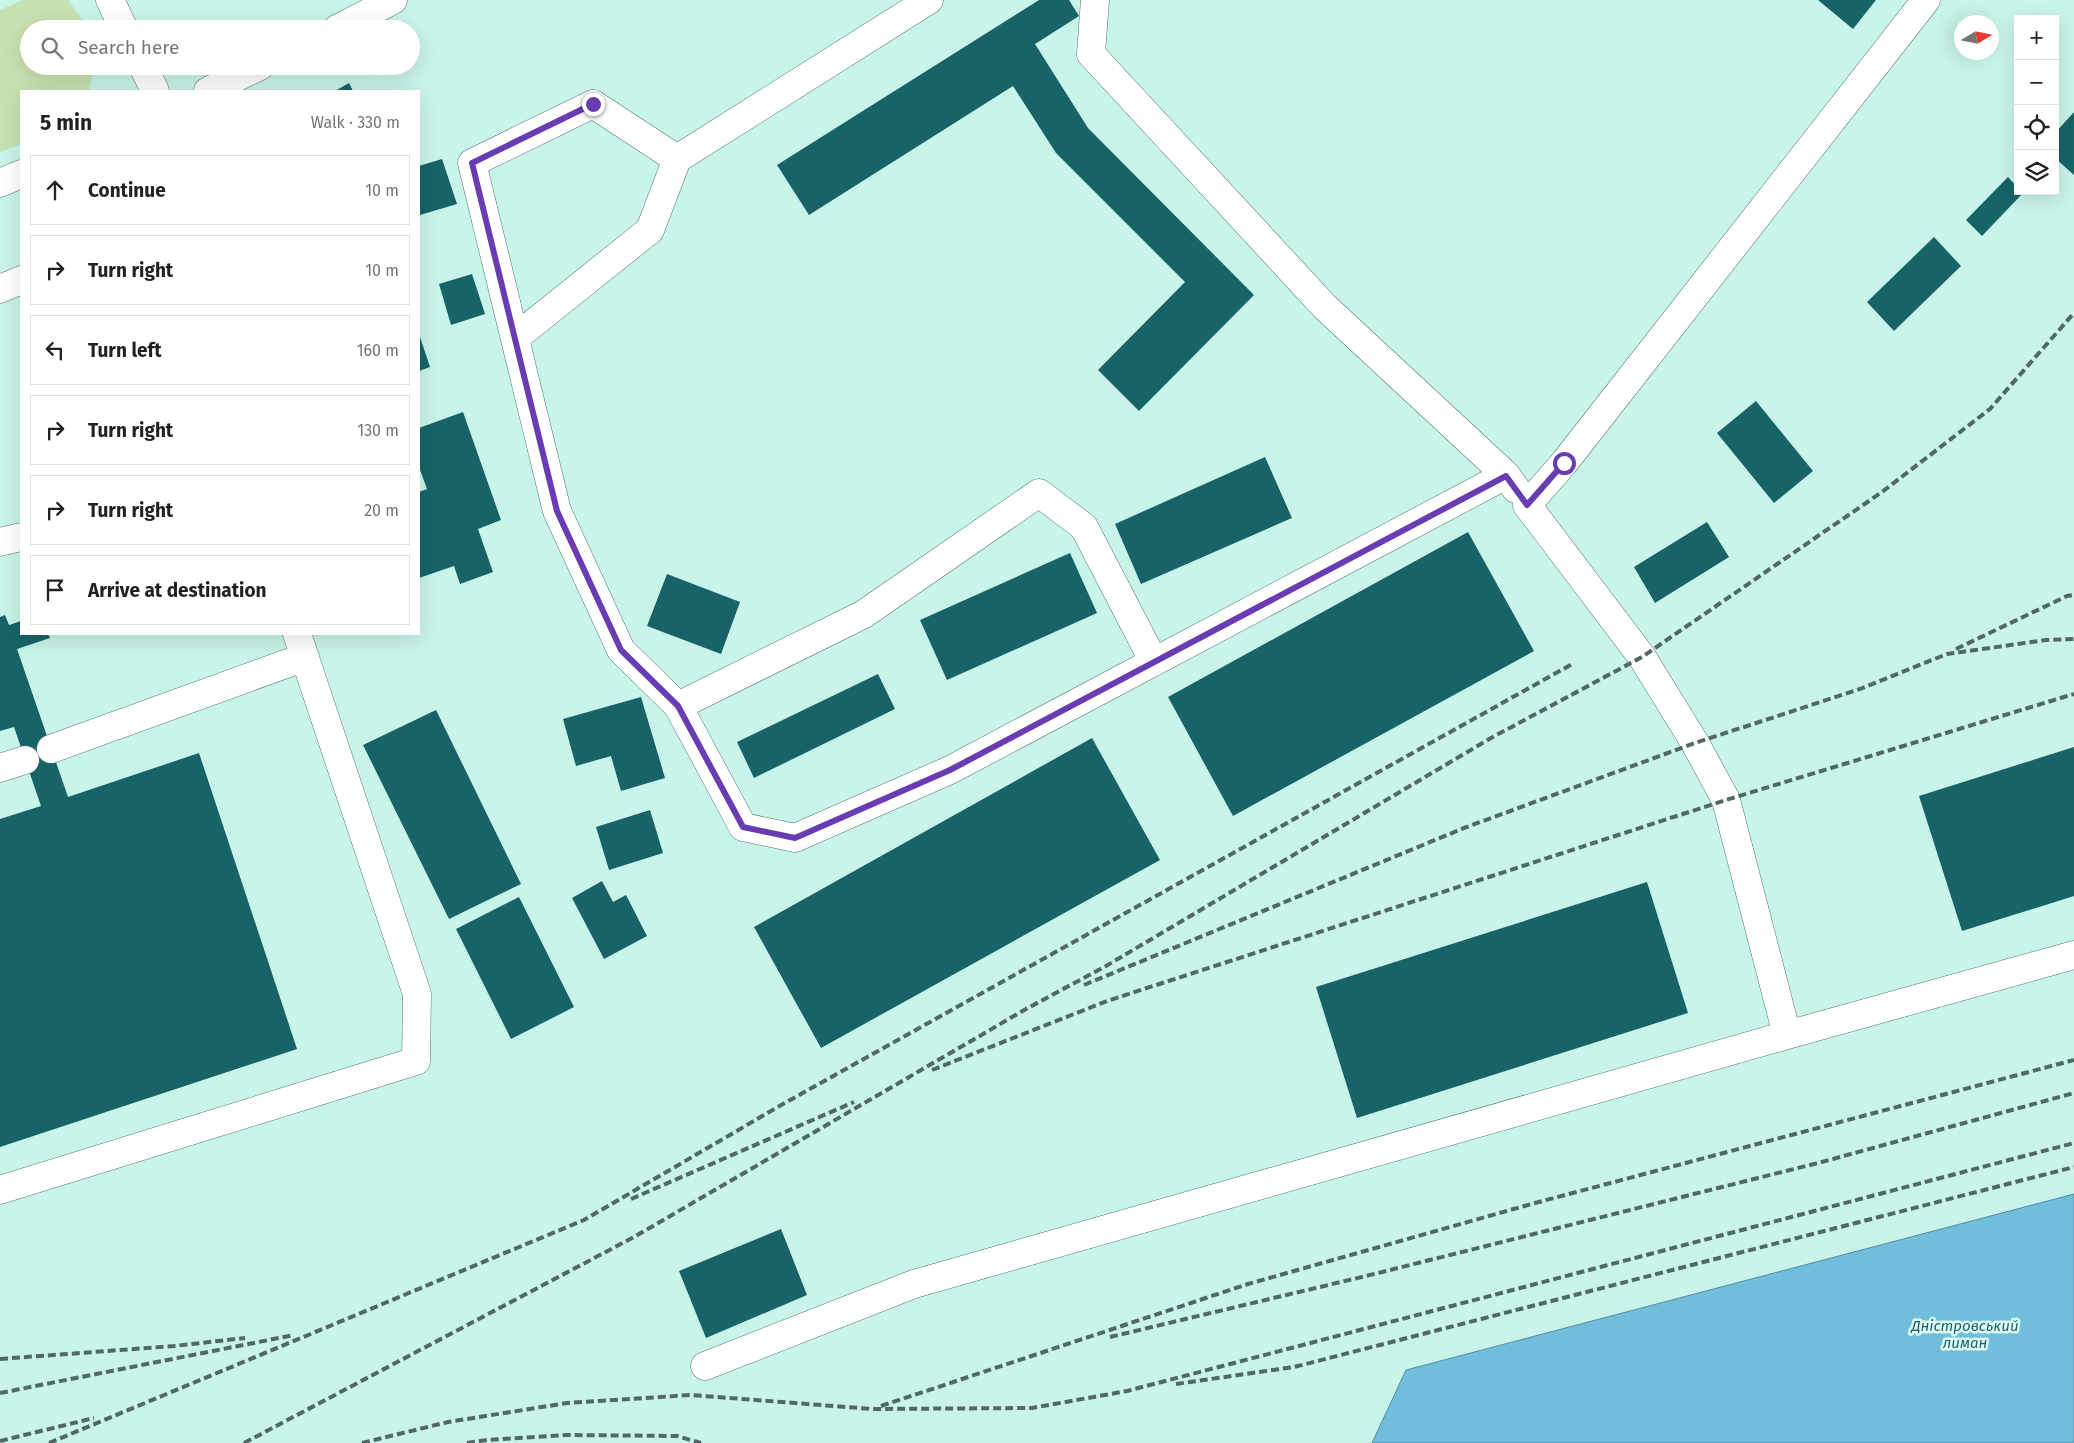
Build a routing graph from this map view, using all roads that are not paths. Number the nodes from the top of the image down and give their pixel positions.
1 (110, 0) edge
2 (393, 0) edge
3 (929, 0) edge
4 (1095, 0) edge
5 (1926, 0) edge
6 (120, 20) edge
7 (354, 20) edge
8 (147, 75) edge
9 (242, 75) edge
10 (257, 75) edge
11 (155, 90) edge
12 (210, 90) edge
13 (250, 90) edge
14 (678, 159) junction
15 (20, 174) edge
16 (0, 183) edge
17 (20, 280) edge
18 (0, 289) edge
19 (515, 338) junction
20 (1506, 476) junction
21 (1527, 505) junction
22 (20, 537) edge
23 (0, 542) edge
24 (301, 645) edge
25 (1154, 662) junction
26 (678, 706) junction
27 (52, 749) dead end
28 (2074, 955) edge
29 (1787, 1035) junction
30 (0, 1190) edge
31 (705, 1366) dead end

1 - 6 street
2 - 7 street
3 - 14 street
4 - 20 street
5 - 21 street
8 - 11 street
9 - 12 street
10 - 13 street
14 - 19 street
14 - 19 street
15 - 16 street
17 - 18 street
19 - 26 street
20 - 21 street
20 - 25 street
21 - 29 street
22 - 23 street
24 - 27 street
24 - 30 street
25 - 26 street
25 - 26 street
28 - 29 street
29 - 31 street

